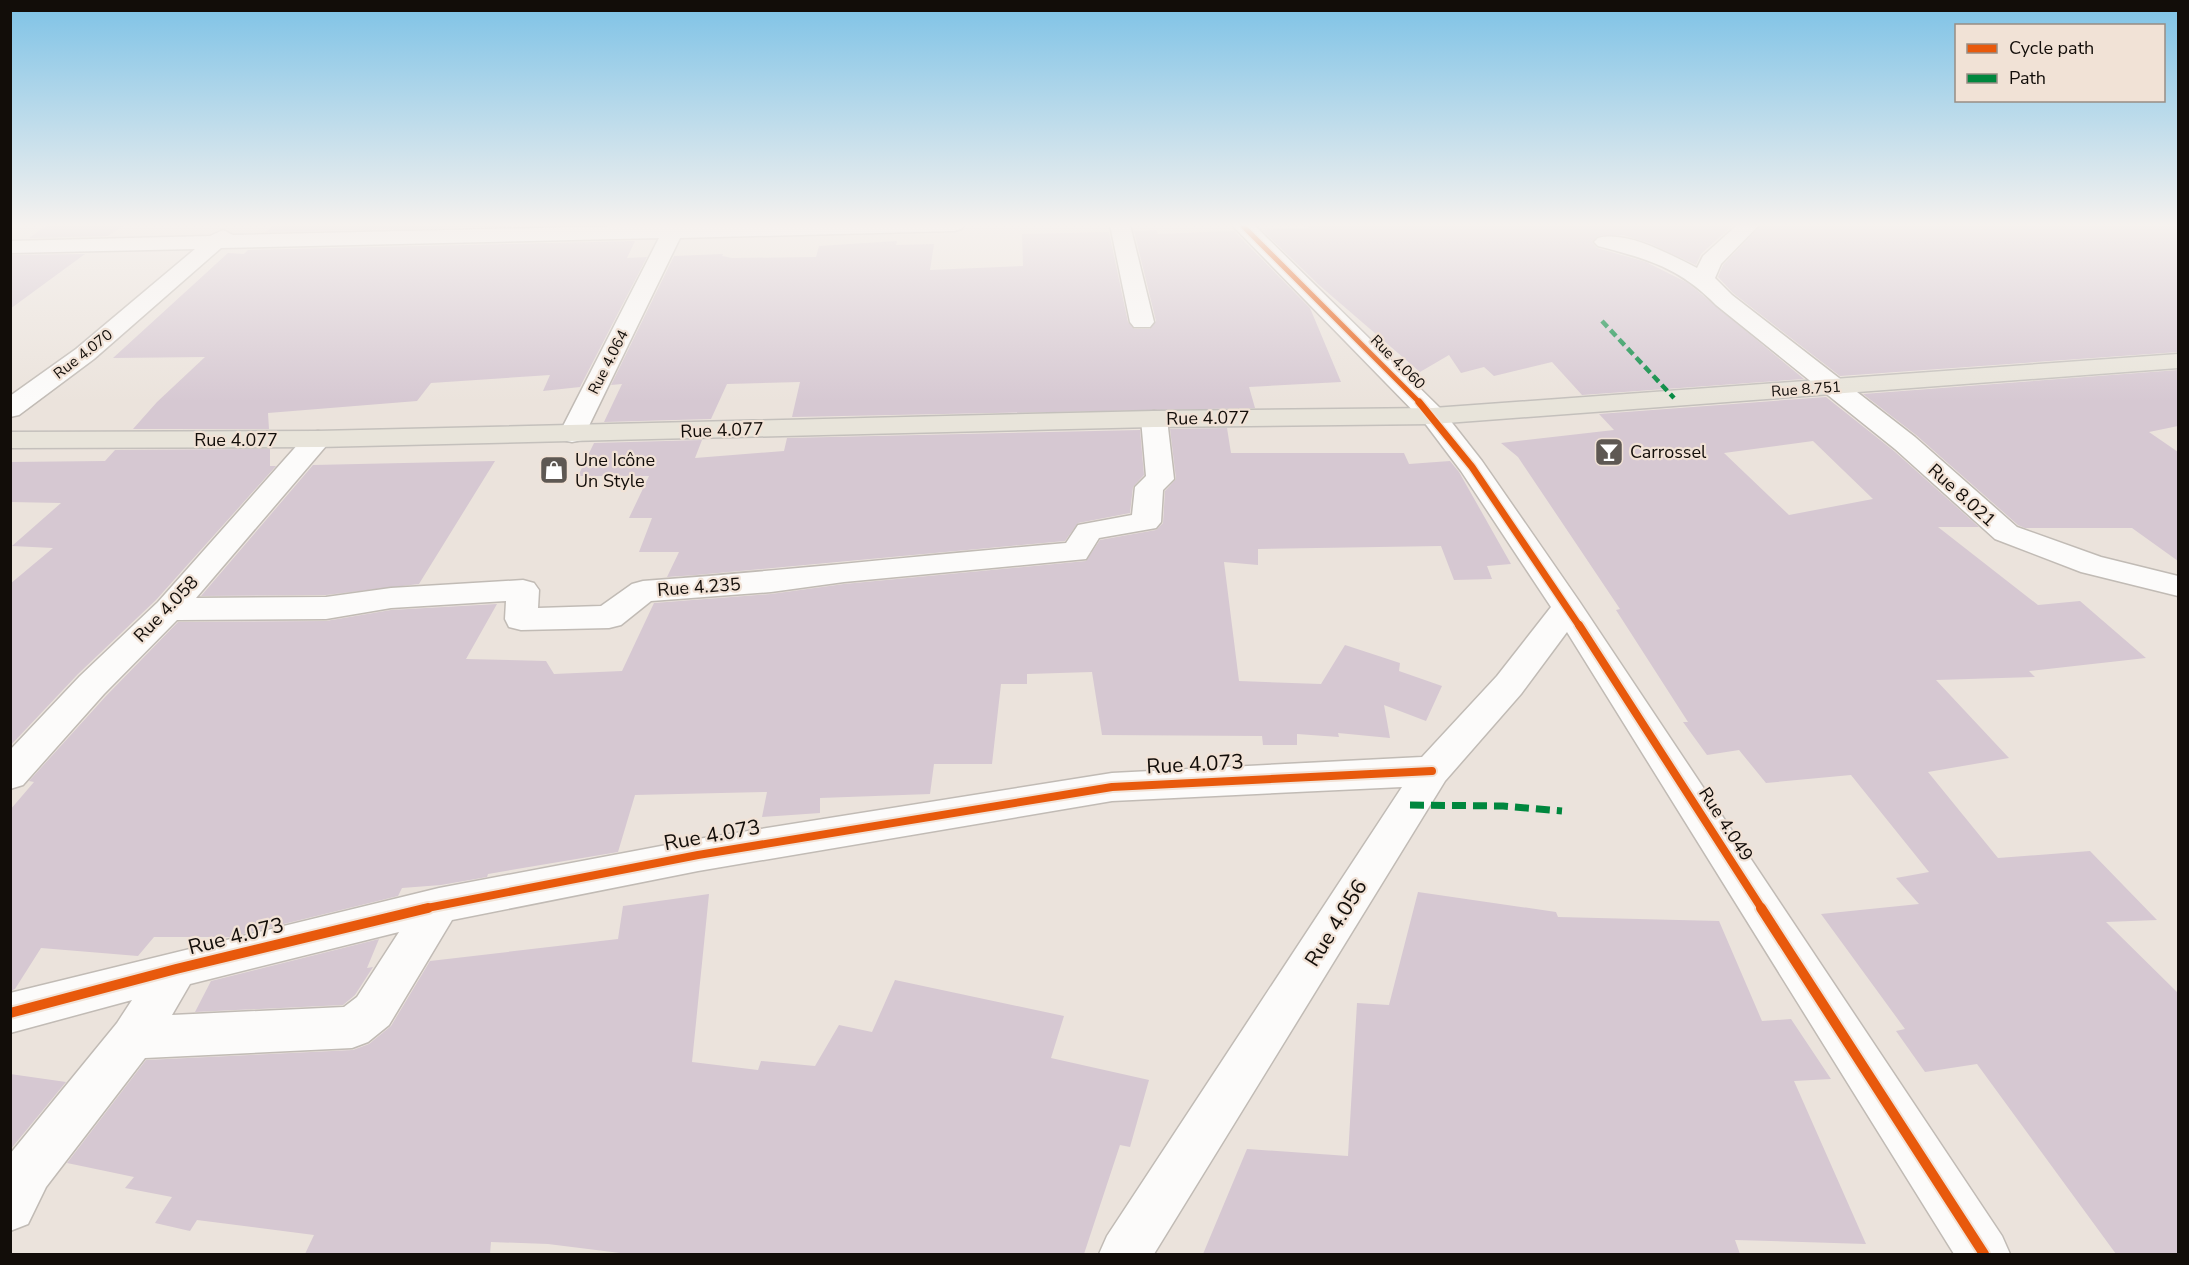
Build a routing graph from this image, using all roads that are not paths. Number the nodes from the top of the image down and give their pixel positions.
1 (168, 284) edge
2 (647, 284) edge
3 (1133, 284) edge
4 (1301, 284) edge
5 (1707, 284) edge
6 (1142, 322) dead end
7 (2178, 361) edge
8 (1835, 387) junction
9 (10, 409) edge
10 (1433, 416) junction
11 (1154, 419) junction
12 (572, 434) junction
13 (10, 440) edge
14 (318, 440) junction
15 (2178, 586) edge
16 (1568, 608) junction
17 (169, 609) junction
18 (1432, 771) junction
19 (10, 776) edge
20 (439, 905) junction
21 (176, 969) junction
22 (10, 1013) edge
23 (133, 1038) junction
24 (10, 1206) edge
25 (1125, 1254) edge
26 (1984, 1254) edge

1 - 9 street, Rue 4.070
2 - 12 street, Rue 4.064
3 - 6 street
4 - 10 street, Rue 4.060
5 - 8 street, Rue 8.021
7 - 8 main road, Rue 8.751
8 - 10 main road, Rue 8.751
8 - 15 street, Rue 8.021
10 - 11 main road, Rue 4.077
10 - 16 street, Rue 4.049
11 - 12 main road, Rue 4.077
11 - 17 street, Rue 4.235
12 - 14 main road, Rue 4.077
13 - 14 main road, Rue 4.077
14 - 17 street, Rue 4.058
16 - 18 street, Rue 4.056
16 - 26 street, Rue 4.049
17 - 19 street, Rue 4.058
18 - 20 street, Rue 4.073
18 - 25 street, Rue 4.056
20 - 21 street, Rue 4.073
20 - 23 street
21 - 22 street, Rue 4.073
21 - 23 street
23 - 24 street

